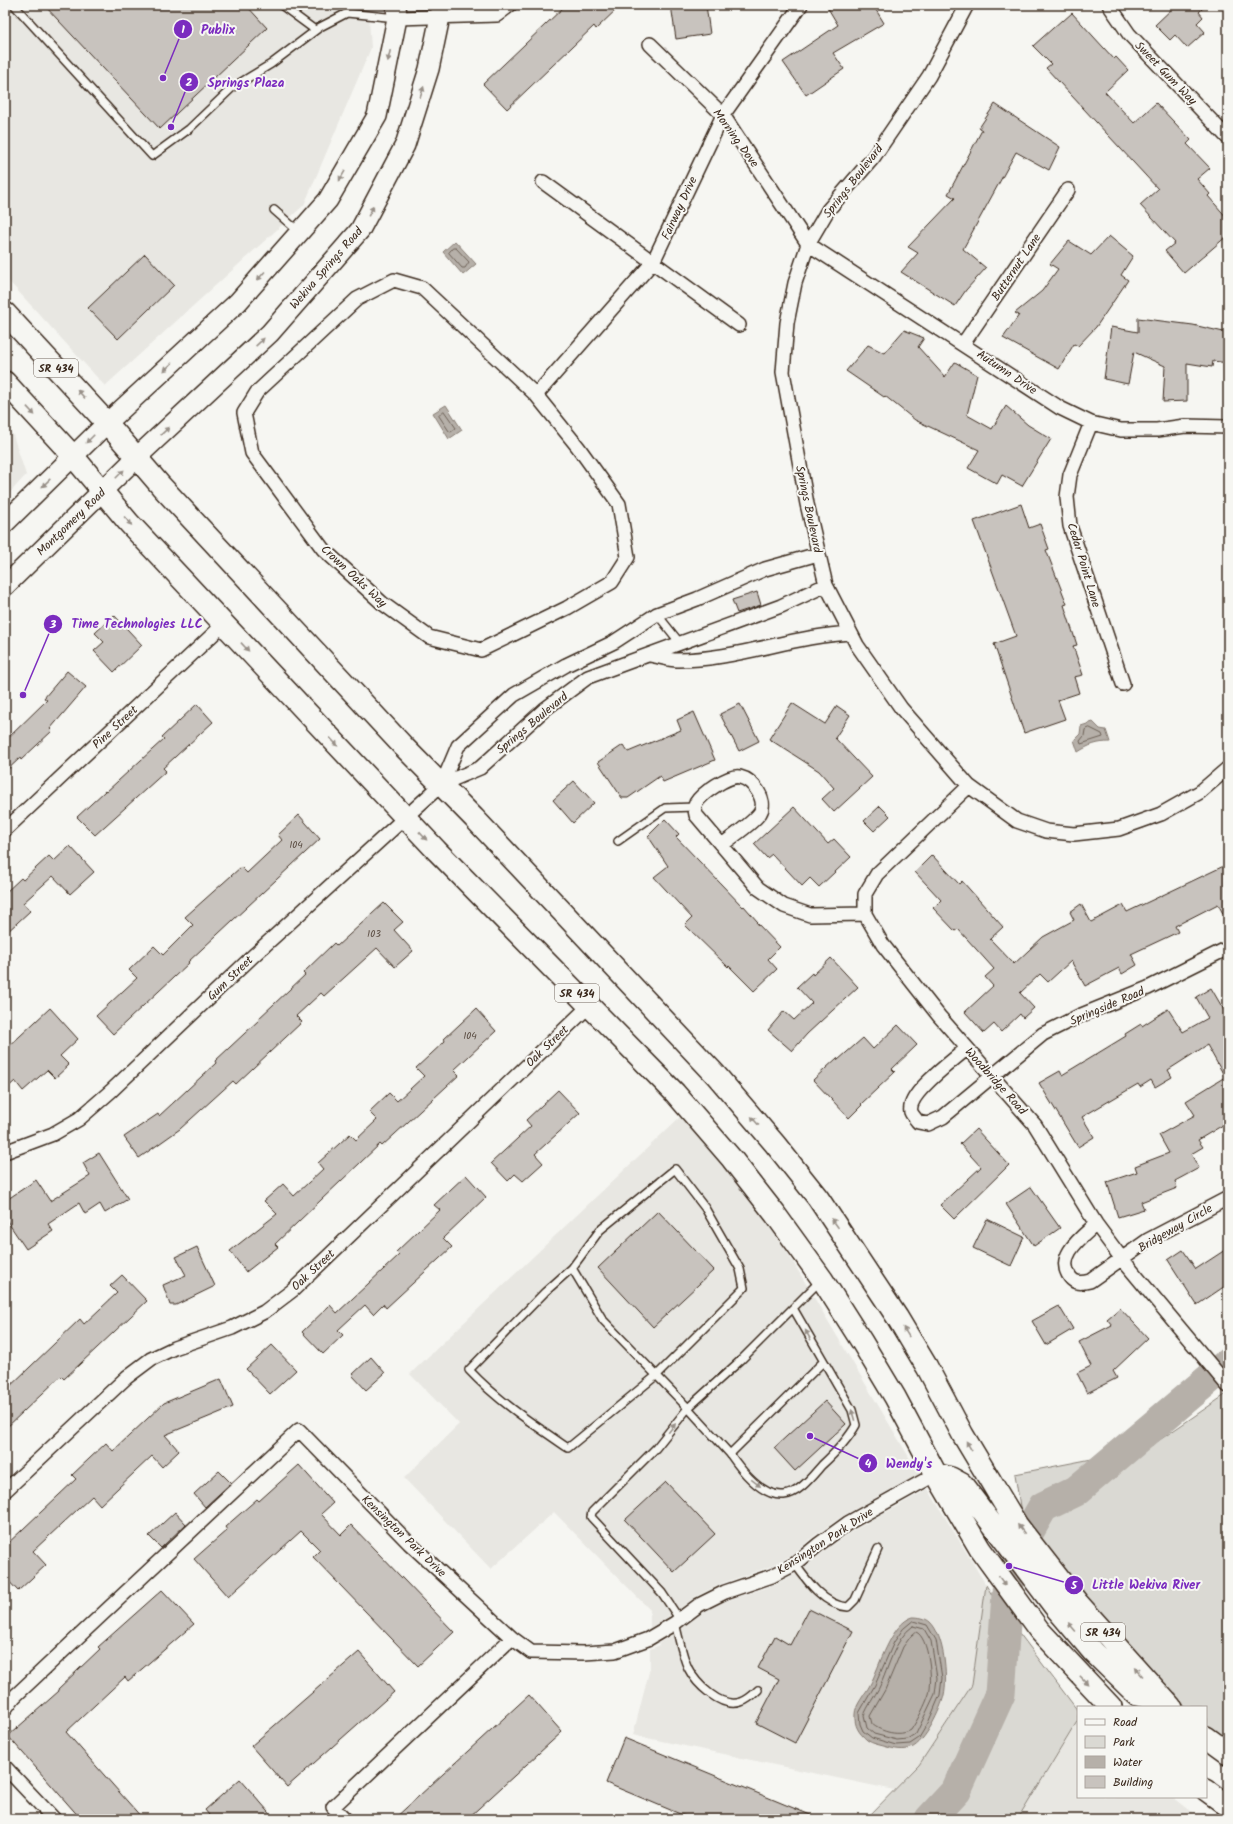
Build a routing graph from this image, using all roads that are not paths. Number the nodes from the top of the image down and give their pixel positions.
1 (14, 5) edge
2 (281, 5) edge
3 (510, 5) edge
4 (801, 5) edge
5 (967, 5) edge
6 (1109, 5) edge
7 (440, 11) edge
8 (397, 12) edge
9 (315, 30) junction
10 (650, 44) dead end
11 (723, 115) junction
12 (1228, 138) edge
13 (543, 182) dead end
14 (1068, 190) dead end
15 (274, 210) dead end
16 (300, 232) junction
17 (808, 244) junction
18 (653, 262) junction
19 (5, 313) edge
20 (739, 325) dead end
21 (963, 344) junction
22 (5, 382) edge
23 (536, 395) junction
24 (107, 423) junction
25 (1091, 424) junction
26 (1228, 427) edge
27 (74, 456) junction
28 (137, 458) junction
29 (103, 492) junction
30 (5, 523) edge
31 (818, 554) junction
32 (826, 585) junction
33 (5, 586) edge
34 (657, 614) junction
35 (224, 624) junction
36 (850, 633) junction
37 (680, 643) junction
38 (650, 655) junction
39 (1122, 684) dead end
40 (1228, 768) edge
41 (442, 784) junction
42 (969, 786) junction
43 (695, 807) junction
44 (405, 816) junction
45 (5, 830) edge
46 (618, 841) dead end
47 (722, 845) junction
48 (865, 914) junction
49 (1228, 948) edge
50 (590, 1005) junction
51 (966, 1049) junction
52 (993, 1076) junction
53 (5, 1152) edge
54 (1228, 1198) edge
55 (1096, 1224) junction
56 (1122, 1259) junction
57 (572, 1268) junction
58 (822, 1279) junction
59 (793, 1308) junction
60 (823, 1362) junction
61 (656, 1375) junction
62 (1228, 1386) edge
63 (688, 1408) junction
64 (730, 1454) junction
65 (936, 1474) junction
66 (5, 1491) edge
67 (878, 1548) dead end
68 (795, 1564) junction
69 (677, 1622) junction
70 (512, 1638) junction
71 (758, 1690) dead end
72 (1168, 1704) edge
73 (1109, 1706) edge
74 (5, 1709) edge
75 (1207, 1738) edge
76 (1228, 1753) edge
77 (5, 1766) edge
78 (1207, 1791) edge
79 (1228, 1806) edge
80 (54, 1819) edge
81 (345, 1819) edge

1 - 9 lane
2 - 9 lane
3 - 7 street
4 - 11 street, Fairway Drive
5 - 17 street, Springs Boulevard
6 - 12 street, Sweet Gum Way
7 - 8 street
28 -> 7 main road, Wekiva Springs Road
8 - 9 lane
8 -> 16 main road
10 - 11 street, Morning Dove
11 - 17 street, Morning Dove
11 - 18 street, Fairway Drive
13 - 18 street
14 - 21 street, Butternut Lane
15 - 16 lane
16 -> 24 main road
17 - 21 street, Autumn Drive
17 - 31 street, Springs Boulevard
18 - 20 street
18 - 23 street, Fairway Drive
24 -> 19 main road, SR 434
21 - 25 street, Autumn Drive
22 -> 27 main road, SR 434
23 - 23 street, Crown Oaks Way
24 -> 27 main road
24 - 28 main road, SR 434
25 - 26 street, Autumn Drive
25 - 39 street, Cedar Point Lane
27 - 29 main road, SR 434
27 -> 30 main road
29 -> 28 main road, Montgomery Road
28 - 41 main road, SR 434
29 - 33 main road, Montgomery Road
29 -> 35 main road, SR 434
31 - 32 street, Springs Boulevard
31 - 34 street
32 - 36 street, Springs Boulevard
32 - 37 street, Springs Boulevard
34 - 37 lane
34 - 41 street
35 -> 44 main road, SR 434
35 - 45 street, Pine Street
36 - 38 street
36 - 42 street, Springs Boulevard
37 - 38 street, Springs Boulevard
38 - 41 street, Springs Boulevard
40 - 42 street, Springs Boulevard
41 - 44 street, Gum Street
72 -> 41 main road, SR 434
42 - 48 street
43 - 46 lane
43 - 47 street
43 - 47 street
44 -> 50 main road, SR 434
44 - 53 street, Gum Street
47 - 48 street
48 - 51 street, Woodbridge Road
49 - 52 street, Springside Road
50 - 58 main road, SR 434
50 - 66 street, Oak Street
51 - 52 street, Woodbridge Road
51 - 52 street, Springside Road
52 - 55 street, Woodbridge Road
54 - 56 street, Bridgeway Circle
55 - 56 street, Woodbridge Road
55 - 56 street, Bridgeway Circle
56 - 62 street, Woodbridge Road
57 - 61 lane
57 - 61 lane
57 - 61 lane
58 - 59 lane
58 - 65 main road, SR 434
60 -> 59 lane
59 - 63 lane
60 - 64 lane
64 -> 60 lane
61 - 63 lane
63 - 64 lane
69 -> 63 lane
65 - 68 street, Kensington Park Drive
72 -> 65 main road
65 -> 73 main road, SR 434
67 - 68 lane
68 - 69 street, Kensington Park Drive
69 - 70 street, Kensington Park Drive
69 - 71 lane
70 - 74 street, Kensington Park Drive
70 - 81 street
75 - 76 main road
77 - 80 street
78 - 79 main road

